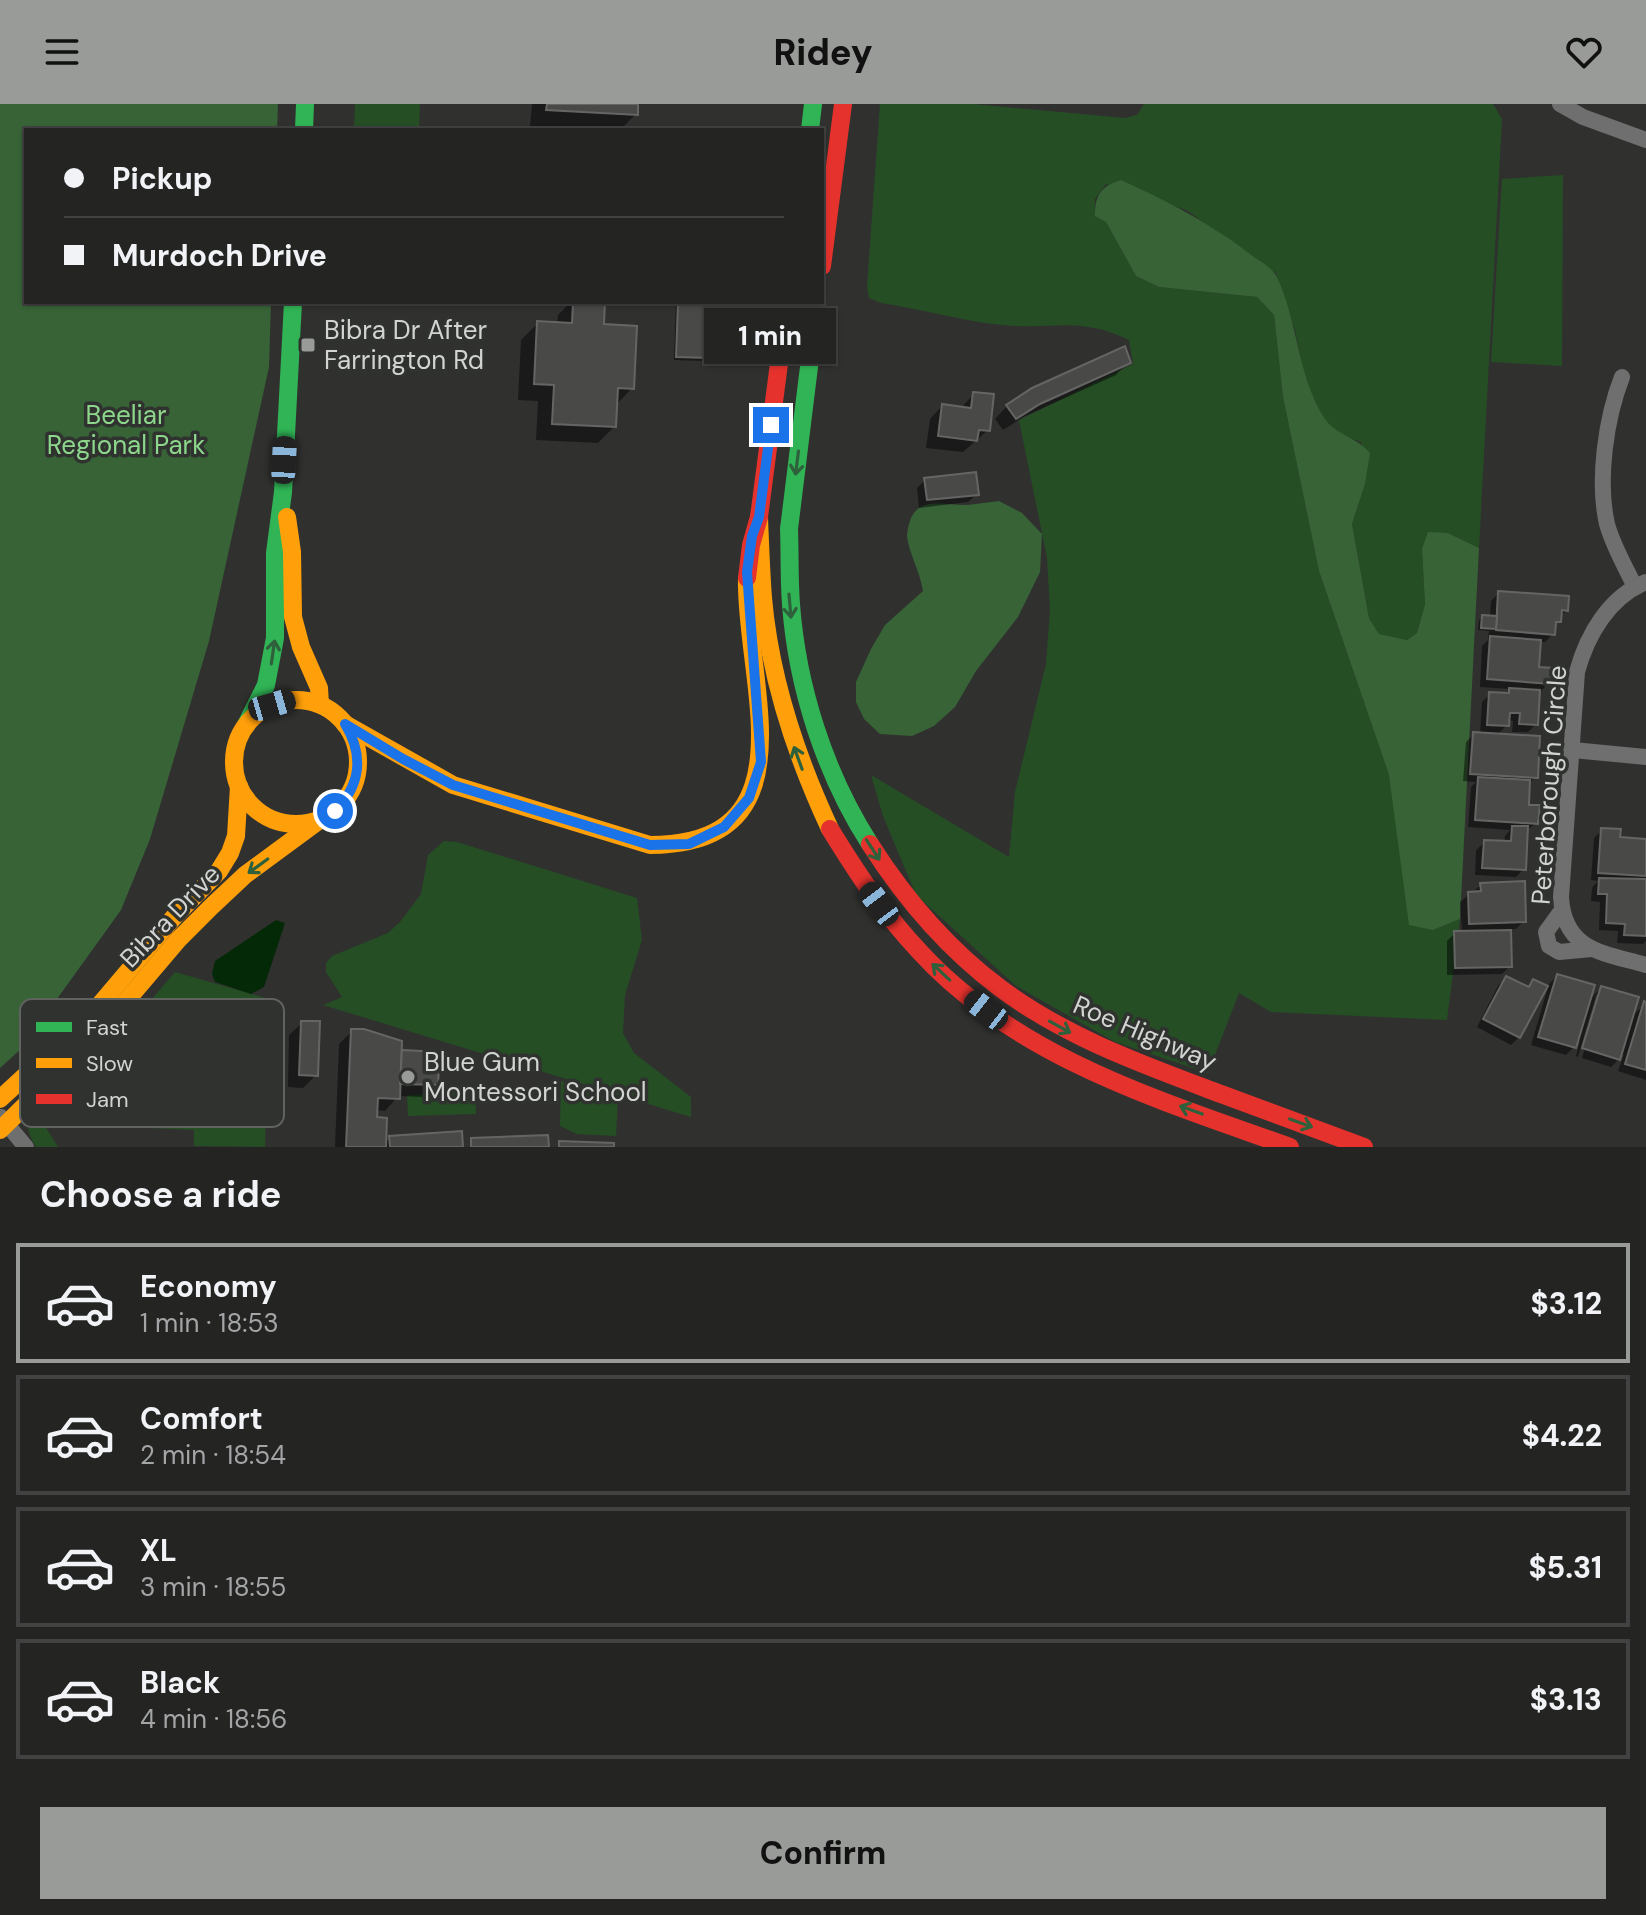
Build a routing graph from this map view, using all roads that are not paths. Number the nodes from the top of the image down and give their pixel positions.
1 (305, 104) edge
2 (813, 104) edge
3 (843, 104) edge
4 (1560, 104) edge
5 (304, 128) edge
6 (810, 128) edge
7 (1646, 140) edge
8 (824, 251) edge
9 (293, 304) edge
10 (787, 304) edge
11 (817, 304) edge
12 (1622, 377) dead end
13 (283, 492) junction
14 (759, 517) junction
15 (1640, 585) edge
16 (320, 704) junction
17 (345, 724) junction
18 (246, 725) junction
19 (1573, 750) junction
20 (1646, 757) edge
21 (239, 786) junction
22 (321, 819) junction
23 (1562, 910) junction
24 (1592, 949) junction
25 (1646, 965) edge
26 (105, 999) edge
27 (128, 999) edge
28 (20, 1082) edge
29 (0, 1099) edge
30 (20, 1106) edge
31 (2, 1123) edge
32 (26, 1147) edge
33 (1290, 1147) edge
34 (1364, 1147) edge

1 - 5 main road
2 - 6 main road
3 - 8 main road
4 - 7 street
9 - 13 main road
10 - 14 main road
11 -> 34 main road, Roe Highway
12 - 15 street
13 - 16 main road
18 -> 13 main road
14 - 17 main road
33 -> 14 main road, Roe Highway
15 - 19 street, Peterborough Circle
16 - 17 main road
16 - 18 main road
17 - 22 main road
18 - 21 main road
19 - 20 street
19 - 23 street, Peterborough Circle
21 - 22 main road
21 - 26 main road, Bibra Drive
22 -> 27 main road, Bibra Drive
23 - 24 street, Peterborough Circle
23 - 24 street
24 - 25 street
28 - 29 main road, Bibra Drive
30 -> 31 main road, Bibra Drive
31 - 32 street

